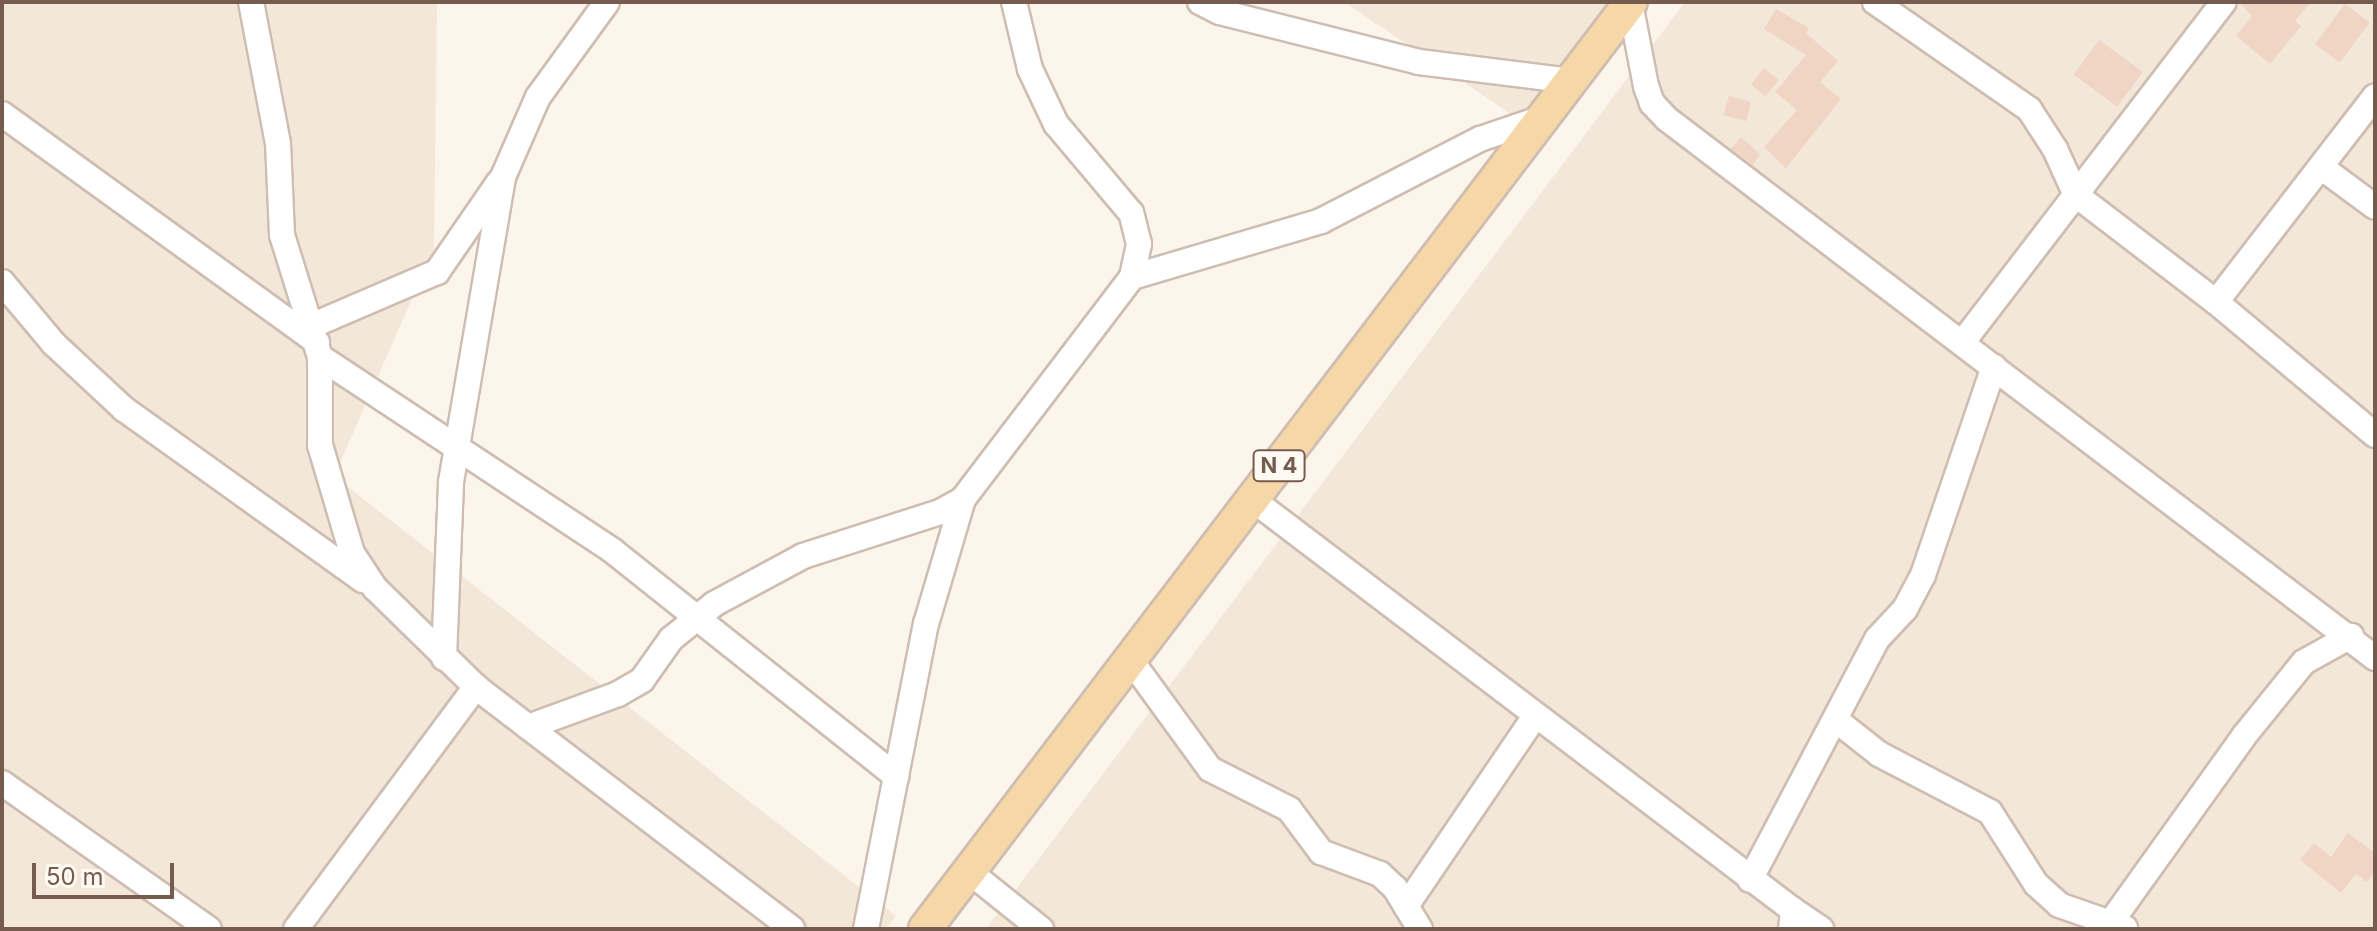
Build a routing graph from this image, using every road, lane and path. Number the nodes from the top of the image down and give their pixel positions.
1 (251, 2) edge
2 (607, 2) edge
3 (1014, 2) edge
4 (1200, 2) edge
5 (1875, 2) edge
6 (2224, 2) edge
7 (1630, 3) edge
8 (1571, 81) junction
9 (2375, 96) edge
10 (2, 114) edge
11 (1548, 116) junction
12 (2321, 167) junction
13 (503, 177) junction
14 (2076, 195) junction
15 (2375, 207) edge
16 (1132, 277) junction
17 (2, 282) edge
18 (2216, 302) junction
19 (316, 341) junction
20 (1962, 343) junction
21 (1994, 367) junction
22 (2375, 435) edge
23 (457, 447) junction
24 (963, 499) junction
25 (1253, 500) junction
26 (375, 588) junction
27 (698, 617) junction
28 (2351, 636) junction
29 (444, 658) junction
30 (2375, 658) edge
31 (1132, 662) junction
32 (476, 687) junction
33 (1535, 716) junction
34 (1836, 720) junction
35 (528, 727) junction
36 (896, 776) junction
37 (4, 785) edge
38 (971, 873) junction
39 (1750, 880) junction
40 (1406, 906) junction
41 (1792, 919) edge
42 (2116, 926) edge
43 (200, 927) edge
44 (296, 929) edge
45 (792, 929) edge
46 (866, 929) edge
47 (925, 929) edge
48 (1041, 929) edge
49 (1420, 929) edge
50 (1821, 929) edge

1 - 19 street
2 - 13 street
3 - 16 street
4 - 8 street
5 - 14 street
6 - 14 street
7 - 8 main road, N 4
7 - 20 street
8 - 11 main road, N 4
9 - 12 street
10 - 19 street
11 - 16 street
11 - 25 main road, N 4
12 - 15 street
12 - 18 street
13 - 19 street
13 - 23 street
14 - 18 street
14 - 20 street
16 - 24 street
17 - 26 street
18 - 22 street
19 - 23 street
19 - 26 street
20 - 21 street
21 - 28 street
21 - 34 street
23 - 27 street
23 - 29 street
24 - 27 street
24 - 36 street
25 - 31 main road, N 4
25 - 33 street
26 - 29 street
27 - 35 street
27 - 36 street
28 - 30 street
28 - 42 street
29 - 32 street
31 - 38 main road, N 4
31 - 40 street
32 - 35 street
32 - 44 street
33 - 39 street
33 - 40 street
34 - 39 street
34 - 42 street
35 - 45 street
36 - 46 street
37 - 43 street
38 - 47 main road, N 4
38 - 48 street
39 - 41 street
40 - 49 street
41 - 50 street

